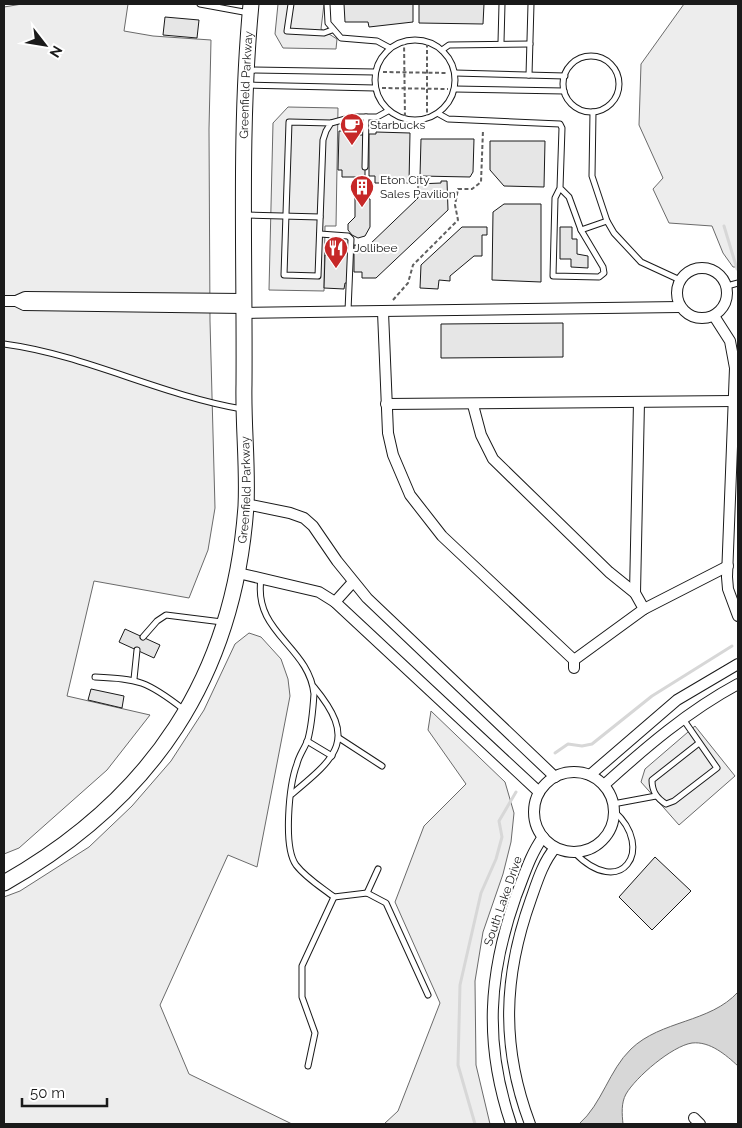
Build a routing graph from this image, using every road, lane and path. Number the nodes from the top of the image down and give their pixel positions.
1 (200, 4) edge
2 (291, 4) edge
3 (327, 4) edge
4 (502, 4) edge
5 (531, 4) edge
6 (250, 8) edge
7 (332, 30) junction
8 (404, 41) junction
9 (427, 41) junction
10 (501, 42) junction
11 (530, 44) junction
12 (390, 48) junction
13 (442, 50) junction
14 (246, 70) junction
15 (375, 72) junction
16 (405, 72) junction
17 (427, 73) junction
18 (455, 73) junction
19 (529, 75) junction
20 (565, 76) junction
21 (246, 85) junction
22 (375, 88) junction
23 (405, 88) junction
24 (427, 88) junction
25 (455, 89) junction
26 (564, 91) junction
27 (388, 111) junction
28 (593, 112) junction
29 (439, 114) junction
30 (366, 117) junction
31 (405, 119) junction
32 (427, 120) junction
33 (483, 120) junction
34 (332, 123) junction
35 (365, 167) dead end
36 (560, 188) junction
37 (244, 215) junction
38 (286, 216) junction
39 (320, 217) junction
40 (607, 220) junction
41 (581, 230) junction
42 (320, 234) junction
43 (680, 280) junction
44 (738, 284) edge
45 (727, 286) junction
46 (4, 300) edge
47 (244, 307) junction
48 (680, 307) junction
49 (348, 312) junction
50 (383, 312) junction
51 (714, 316) junction
52 (4, 344) edge
53 (734, 401) junction
54 (638, 402) junction
55 (386, 404) junction
56 (473, 405) junction
57 (244, 409) junction
58 (734, 478) edge
59 (246, 504) junction
60 (728, 566) junction
61 (238, 573) junction
62 (262, 577) junction
63 (352, 582) junction
64 (635, 593) junction
65 (335, 602) junction
66 (644, 609) junction
67 (738, 616) edge
68 (225, 622) junction
69 (143, 637) dead end
70 (137, 650) dead end
71 (738, 664) edge
72 (94, 677) dead end
73 (134, 679) junction
74 (738, 684) edge
75 (314, 686) junction
76 (186, 712) junction
77 (682, 718) junction
78 (339, 738) junction
79 (307, 741) junction
80 (699, 743) junction
81 (332, 756) junction
82 (382, 766) dead end
83 (590, 775) junction
84 (555, 776) junction
85 (604, 785) junction
86 (539, 792) junction
87 (292, 794) junction
88 (656, 796) junction
89 (614, 807) junction
90 (543, 837) junction
91 (555, 848) junction
92 (574, 852) junction
93 (378, 869) dead end
94 (4, 883) edge
95 (367, 893) junction
96 (334, 897) junction
97 (428, 995) dead end
98 (308, 1066) dead end
99 (511, 1124) edge
100 (530, 1124) edge

1 - 6 lane
2 - 7 lane
3 - 7 lane
4 - 10 lane
5 - 11 lane
6 - 14 main road, Greenfield Parkway
7 - 12 lane
8 - 9 lane
8 - 12 lane
8 - 16 path
9 - 13 lane
9 - 17 path
10 - 11 lane
10 - 13 lane
11 - 19 lane
12 - 15 lane
13 - 18 lane
14 - 15 lane
14 - 21 main road, Greenfield Parkway
15 - 16 path
15 - 22 lane
16 - 17 path
16 - 23 path
17 - 18 path
17 - 24 path
18 - 19 lane
18 - 25 lane
19 - 20 lane
20 - 26 lane
20 - 28 lane
21 - 22 lane
21 - 37 main road, Greenfield Parkway
22 - 23 path
22 - 27 lane
23 - 24 path
23 - 31 path
24 - 25 path
24 - 32 path
25 - 26 lane
25 - 29 lane
26 - 28 lane
27 - 30 lane
27 - 31 lane
28 - 40 lane
29 - 32 lane
29 - 33 lane
30 - 34 lane
30 - 35 lane
31 - 32 lane
33 - 36 lane
33 - 50 path
34 - 38 lane
34 - 39 lane
36 - 41 lane
36 - 41 lane
37 - 38 lane
37 - 47 main road, Greenfield Parkway
38 - 39 lane
38 - 42 lane
39 - 42 lane
40 - 41 lane
40 - 43 lane
42 - 49 lane
43 - 45 street
43 - 48 street
44 - 45 lane
45 - 51 street
46 - 47 street
47 - 49 street
47 - 57 main road, Greenfield Parkway
48 - 50 street
48 - 51 street
49 - 50 street
50 - 55 street
51 - 53 street
52 - 57 lane
53 - 54 street
53 - 58 street
54 - 56 street
54 - 64 street
55 - 56 street
55 - 66 street
56 - 64 street
57 - 59 main road, Greenfield Parkway
58 - 60 street
59 - 61 main road, Greenfield Parkway
59 - 63 street
60 - 66 street
60 - 67 street
61 - 62 street
61 - 68 main road, Greenfield Parkway
62 - 65 street
62 - 75 lane
63 - 65 street
63 - 84 street
64 - 66 street
65 - 86 street
68 - 69 lane
68 - 76 main road, Greenfield Parkway
70 - 73 lane
71 - 83 street
72 - 73 lane
73 - 76 lane
74 - 77 street
75 - 78 lane
75 - 79 lane
76 - 94 main road, Greenfield Parkway
77 - 80 lane
77 - 85 street
78 - 81 lane
78 - 82 lane
79 - 81 lane
79 - 87 lane
80 - 88 lane
80 - 88 lane
81 - 87 lane
83 - 84 street
83 - 85 street
84 - 86 street
85 - 89 street
86 - 90 street
87 - 96 lane
88 - 89 lane
89 - 92 street
89 - 92 lane
90 - 91 street
90 - 99 street, South Lake Drive
91 - 92 street
91 - 100 street, South Lake Drive
93 - 95 lane
95 - 96 lane
95 - 97 lane
96 - 98 lane

